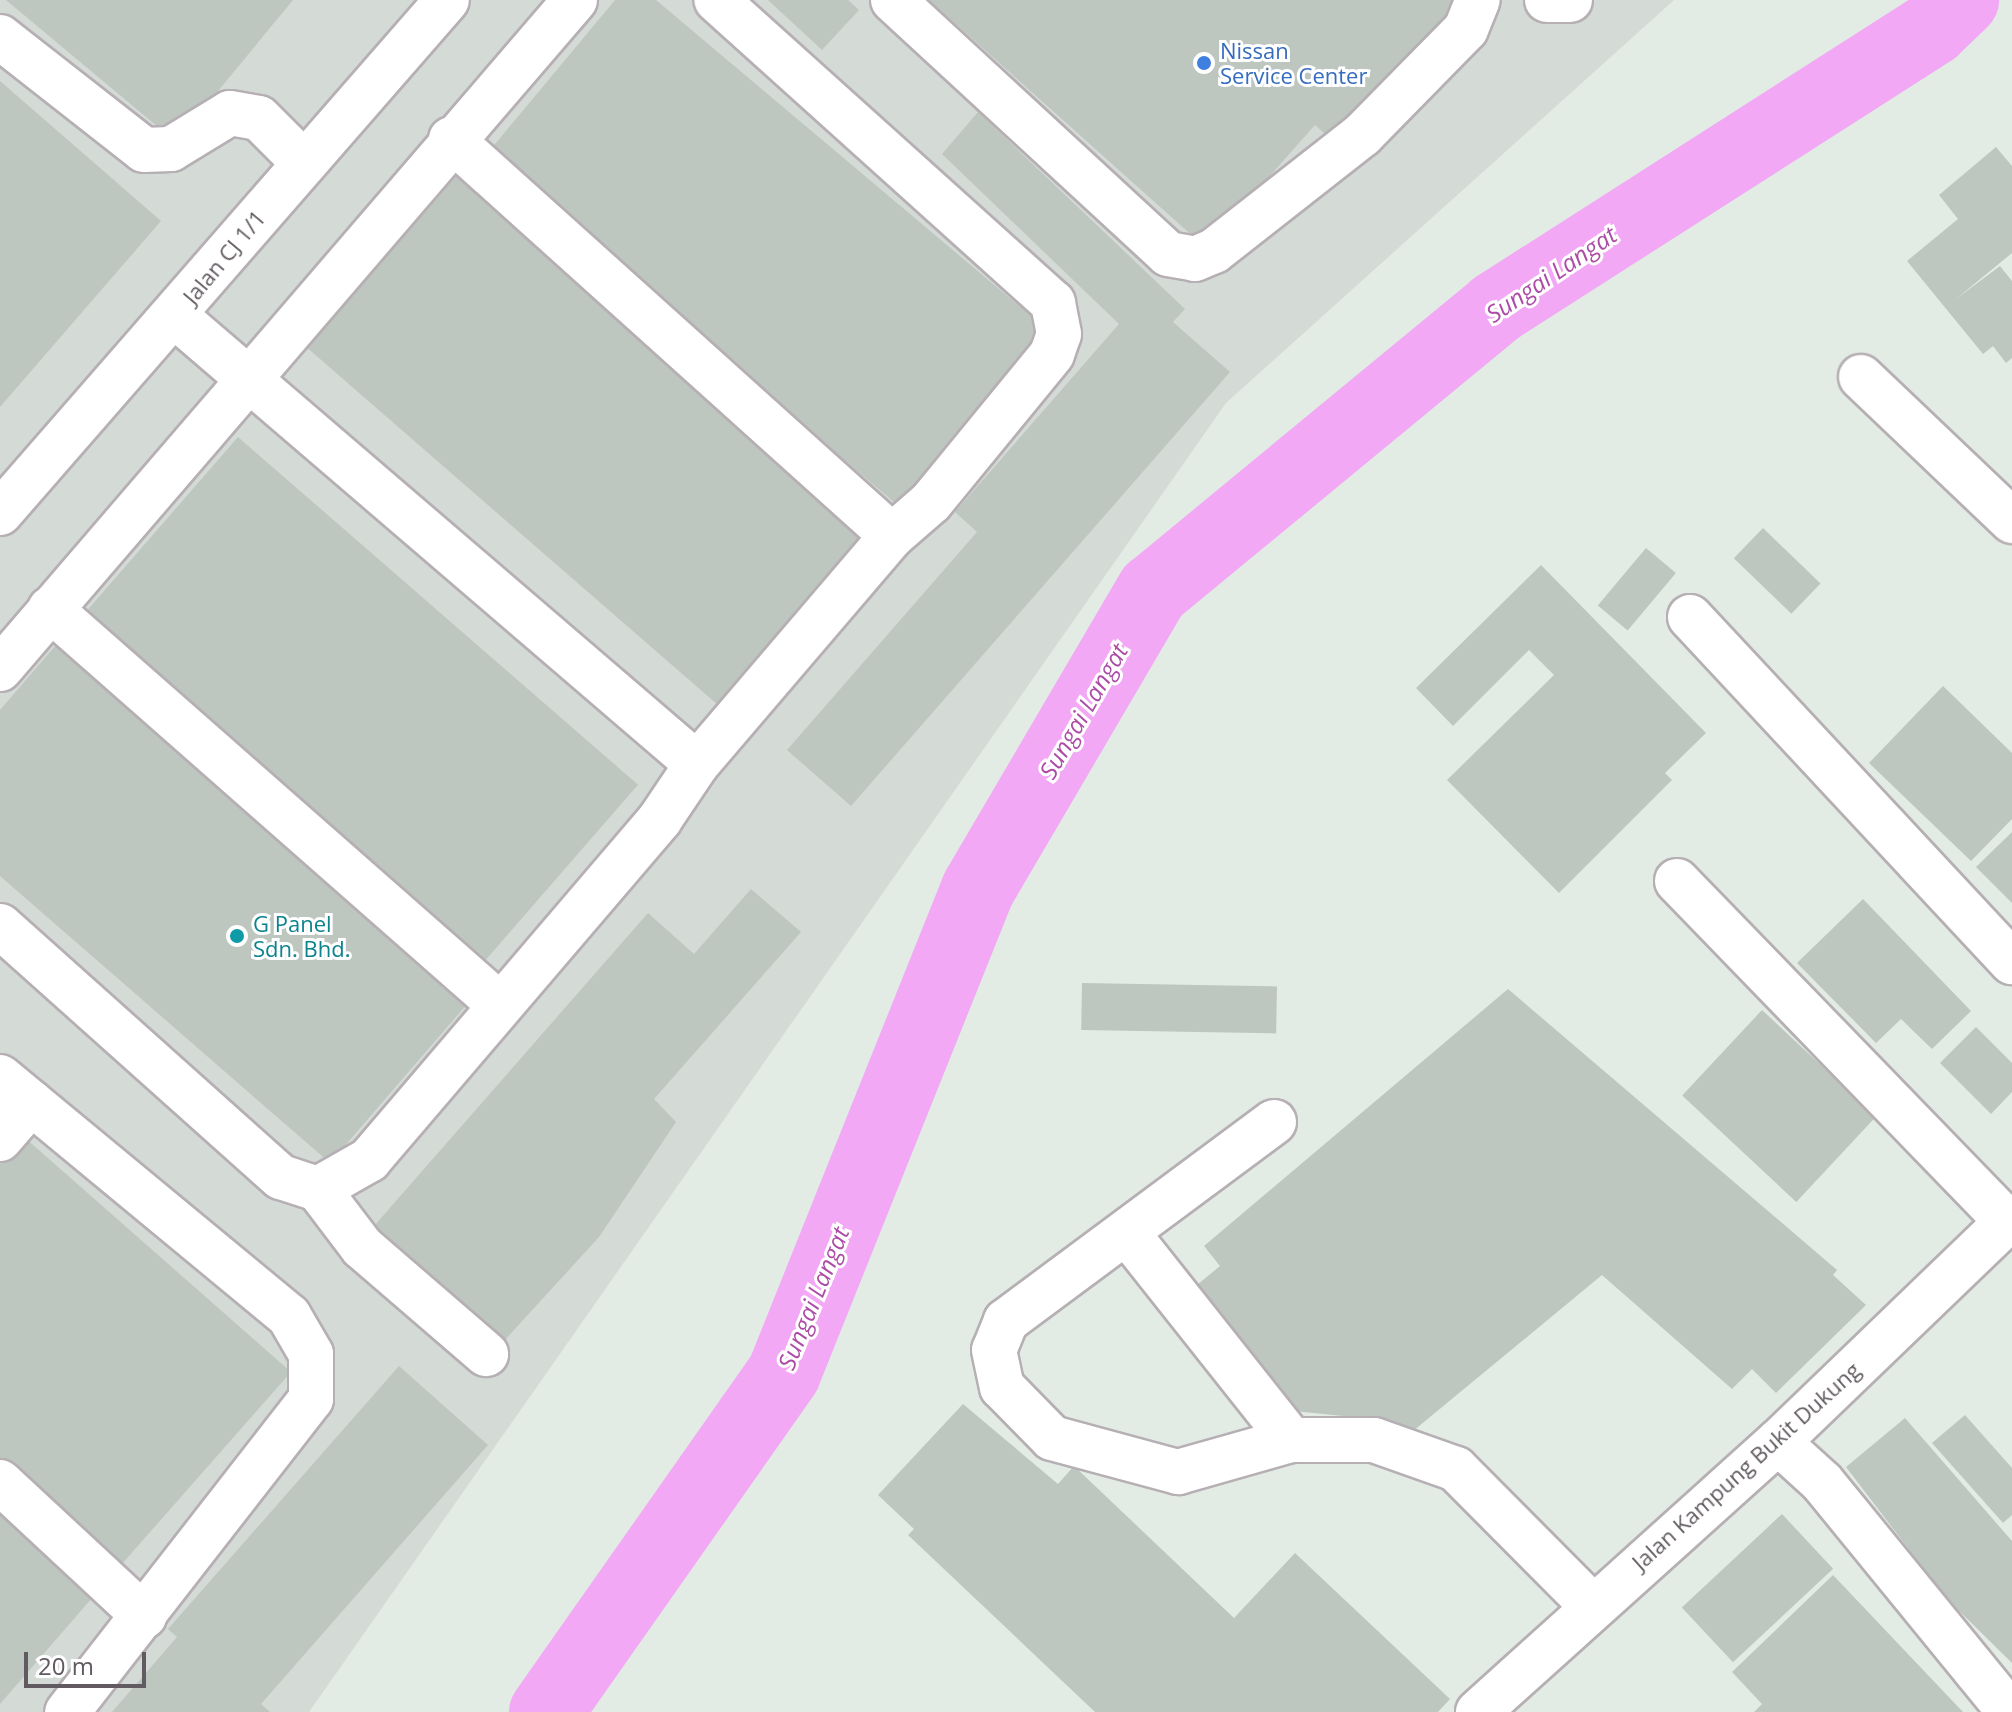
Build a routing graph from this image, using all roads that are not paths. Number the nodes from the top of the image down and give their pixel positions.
1 (447, 0) edge
2 (575, 0) edge
3 (716, 0) edge
4 (893, 0) edge
5 (1478, 0) edge
6 (1547, 0) edge
7 (1570, 0) edge
8 (0, 37) edge
9 (451, 139) junction
10 (304, 163) junction
11 (174, 315) junction
12 (245, 377) junction
13 (1861, 377) dead end
14 (0, 513) edge
15 (2012, 521) edge
16 (892, 536) junction
17 (50, 609) junction
18 (1690, 617) dead end
19 (0, 669) edge
20 (697, 764) junction
21 (1677, 881) dead end
22 (0, 926) edge
23 (2012, 962) edge
24 (500, 1005) junction
25 (15, 1090) edge
26 (1274, 1122) dead end
27 (0, 1139) edge
28 (318, 1189) junction
29 (2009, 1220) edge
30 (1127, 1233) junction
31 (486, 1354) dead end
32 (1291, 1440) junction
33 (1778, 1442) junction
34 (0, 1482) edge
35 (1592, 1606) junction
36 (144, 1616) junction
37 (1998, 1698) dead end
38 (67, 1712) edge
39 (1478, 1712) edge

1 - 10 street, Jalan CJ 1/1
2 - 9 street
3 - 16 street
4 - 5 street
6 - 7 street
8 - 10 street
9 - 12 street
9 - 16 street
10 - 11 street, Jalan CJ 1/1
11 - 12 street
11 - 14 street, Jalan CJ 1/1
12 - 17 street
12 - 20 street
13 - 15 street
16 - 20 street
17 - 19 street
17 - 24 street
18 - 23 street
20 - 24 street
21 - 29 street
22 - 28 street
24 - 28 street
25 - 27 street
25 - 36 street
26 - 30 street
28 - 31 street
29 - 33 street, Jalan Kampung Bukit Dukung
30 - 32 street
30 - 32 street
32 - 35 street
33 - 35 street, Jalan Kampung Bukit Dukung
33 - 37 street
34 - 36 street
35 - 39 street, Jalan Kampung Bukit Dukung
36 - 38 street

